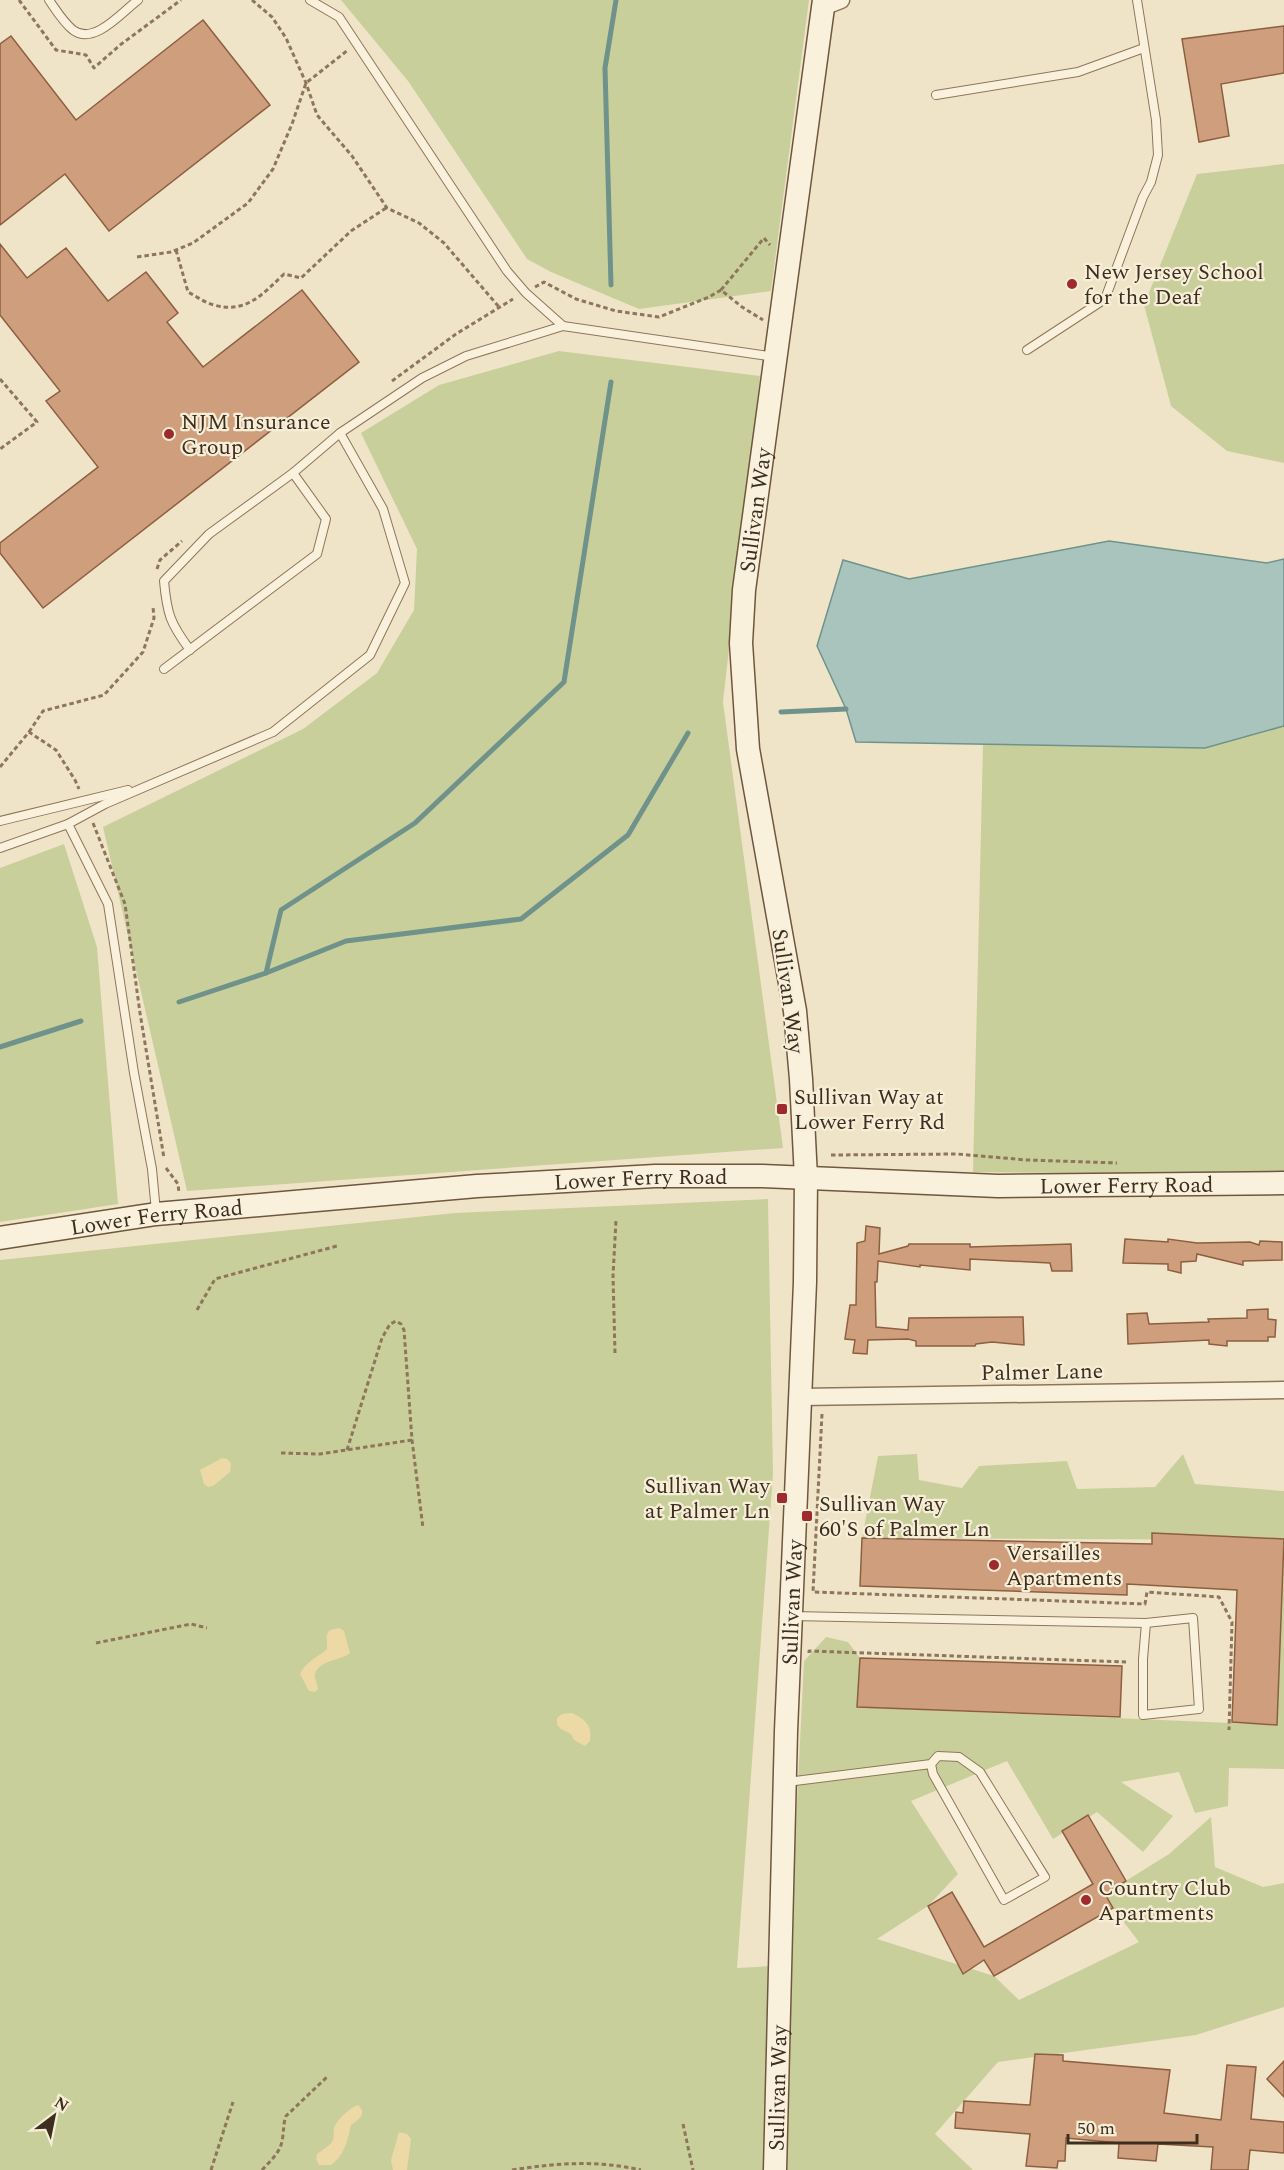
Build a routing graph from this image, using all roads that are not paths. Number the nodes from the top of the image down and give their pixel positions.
1 (48, 0) edge
2 (138, 0) edge
3 (310, 0) edge
4 (1137, 0) edge
5 (829, 2) edge
6 (1144, 48) junction
7 (936, 94) dead end
8 (563, 326) junction
9 (1027, 350) dead end
10 (776, 357) junction
11 (340, 433) junction
12 (293, 473) junction
13 (190, 650) junction
14 (164, 669) dead end
15 (148, 786) junction
16 (0, 821) edge
17 (68, 824) junction
18 (0, 848) edge
19 (806, 1178) junction
20 (1284, 1183) edge
21 (156, 1214) junction
22 (0, 1238) edge
23 (1284, 1390) edge
24 (800, 1397) junction
25 (790, 1617) junction
26 (1146, 1623) junction
27 (931, 1764) junction
28 (786, 1782) junction
29 (776, 2170) edge

1 - 2 lane
3 - 8 lane
4 - 6 lane
5 - 10 main road, Sullivan Way
6 - 7 lane
6 - 9 lane
8 - 10 lane
8 - 11 lane
10 - 19 main road, Sullivan Way
11 - 12 lane
11 - 15 lane
12 - 13 lane
12 - 13 lane
13 - 14 lane
15 - 16 lane
15 - 17 lane
17 - 18 lane
17 - 21 lane
19 - 20 main road, Lower Ferry Road
19 - 21 main road, Lower Ferry Road
19 - 24 main road, Sullivan Way
21 - 22 main road, Lower Ferry Road
23 - 24 street, Palmer Lane
24 - 25 main road, Sullivan Way
25 - 26 lane
25 - 28 main road, Sullivan Way
26 - 26 lane
27 - 27 lane
27 - 28 lane
28 - 29 main road, Sullivan Way

